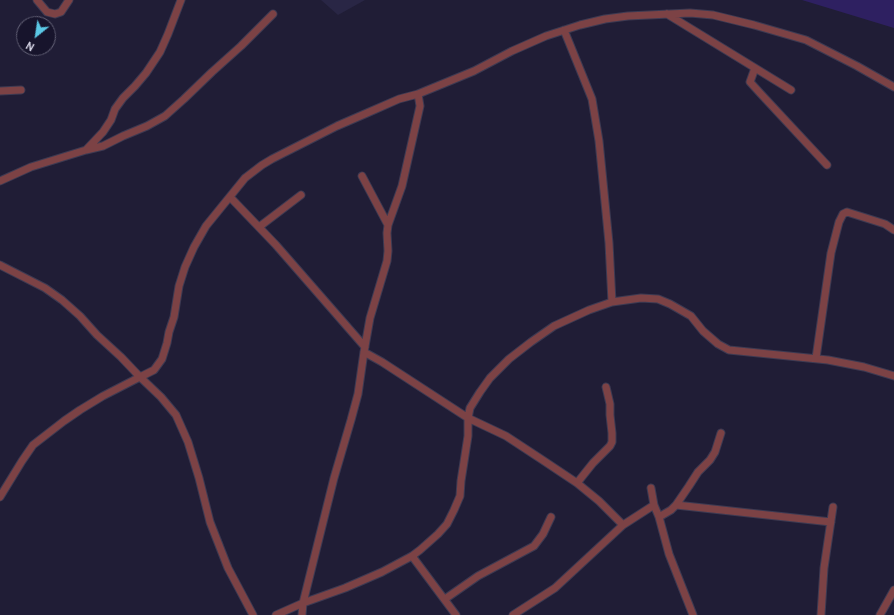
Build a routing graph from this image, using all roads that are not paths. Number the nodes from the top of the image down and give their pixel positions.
1 (37, 0) edge
2 (69, 0) edge
3 (181, 0) edge
4 (273, 14) dead end
5 (666, 14) junction
6 (564, 30) junction
7 (754, 68) junction
8 (894, 87) edge
9 (21, 90) dead end
10 (790, 90) dead end
11 (0, 92) edge
12 (418, 94) junction
13 (86, 150) junction
14 (828, 166) dead end
15 (362, 176) dead end
16 (0, 181) edge
17 (301, 196) dead end
18 (230, 197) junction
19 (388, 225) junction
20 (258, 227) junction
21 (894, 230) edge
22 (0, 264) edge
23 (612, 302) junction
24 (364, 350) junction
25 (816, 358) junction
26 (894, 376) edge
27 (140, 377) junction
28 (606, 387) dead end
29 (468, 418) junction
30 (721, 433) dead end
31 (577, 483) junction
32 (651, 488) dead end
33 (0, 497) edge
34 (654, 505) junction
35 (676, 505) junction
36 (833, 507) dead end
37 (551, 517) dead end
38 (658, 517) junction
39 (831, 522) junction
40 (623, 525) junction
41 (412, 556) junction
42 (894, 590) edge
43 (445, 599) junction
44 (303, 603) junction
45 (253, 615) edge
46 (276, 615) edge
47 (302, 615) edge
48 (456, 615) edge
49 (513, 615) edge
50 (693, 615) edge
51 (821, 615) edge
52 (880, 615) edge

1 - 2 street
3 - 13 street
4 - 13 street
5 - 6 street
5 - 7 street
5 - 8 street
6 - 12 street
6 - 23 street
7 - 10 street
7 - 14 street
9 - 11 street
12 - 18 street
12 - 19 street
13 - 16 street
15 - 19 street
17 - 20 street
18 - 20 street
18 - 27 street
19 - 24 street
20 - 24 street
21 - 25 street
22 - 27 street
23 - 25 street
23 - 29 street
24 - 29 street
24 - 44 street
25 - 26 street
27 - 33 street
27 - 45 street
28 - 31 street
29 - 31 street
29 - 41 street
30 - 35 street
31 - 40 street
32 - 34 street
34 - 38 street
34 - 40 street
35 - 38 street
35 - 39 street
36 - 39 street
37 - 43 street
38 - 50 street
39 - 51 street
40 - 49 street
41 - 43 street
41 - 44 street
42 - 52 street
43 - 48 street
44 - 46 street
44 - 47 street

